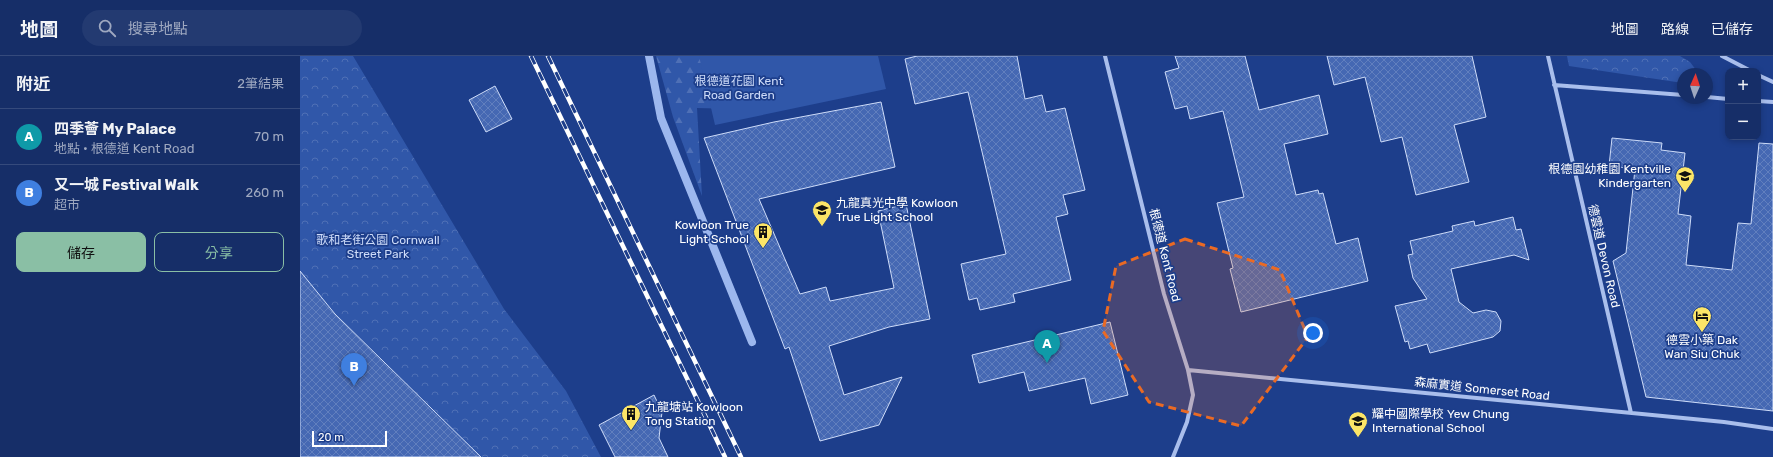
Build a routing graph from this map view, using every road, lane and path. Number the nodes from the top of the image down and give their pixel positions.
1 (1105, 56) edge
2 (1548, 56) edge
3 (1722, 56) edge
4 (1745, 68) edge
5 (1761, 76) edge
6 (1773, 82) edge
7 (1554, 85) junction
8 (1677, 95) edge
9 (1713, 98) edge
10 (1725, 99) edge
11 (1761, 101) edge
12 (1773, 102) edge
13 (1188, 370) junction
14 (1631, 413) junction
15 (1773, 429) edge
16 (1173, 457) edge

1 - 13 street, 根德道 Kent Road
2 - 7 street, 德雲道 Devon Road
3 - 4 street
5 - 6 street
7 - 8 street
7 - 14 street, 德雲道 Devon Road
9 - 10 street
11 - 12 street
13 - 14 street, 森麻實道 Somerset Road
13 - 16 street, 根德道 Kent Road
14 - 15 street, 森麻實道 Somerset Road

